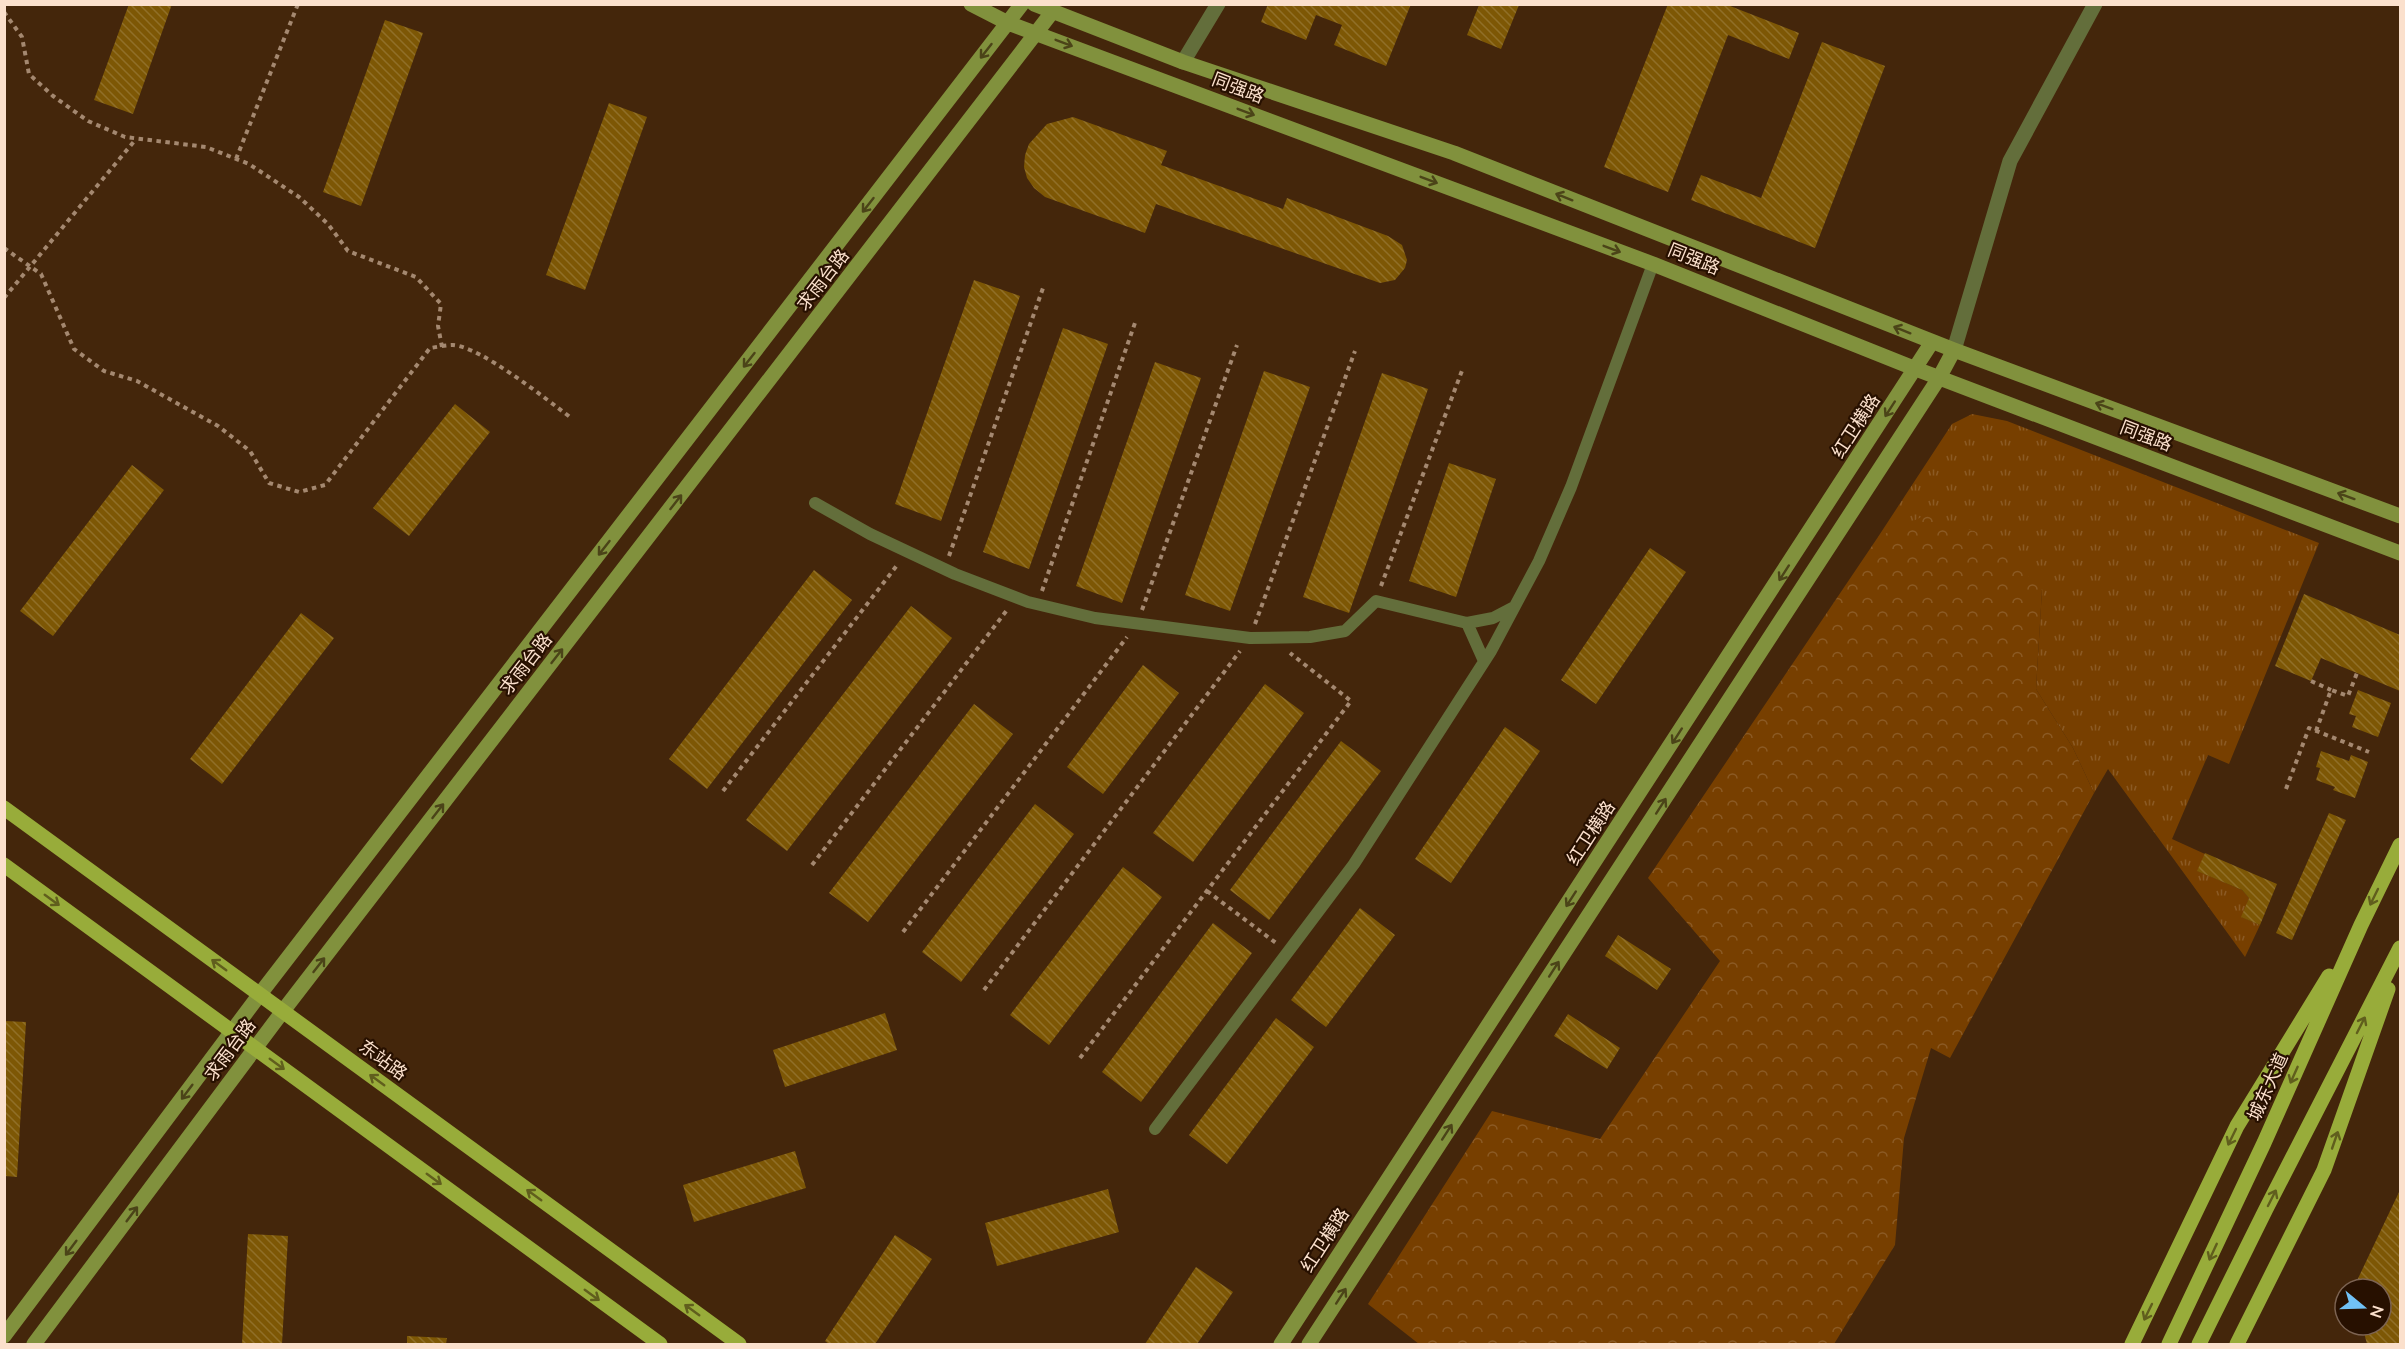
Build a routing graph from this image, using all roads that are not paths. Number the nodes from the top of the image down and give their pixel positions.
1 (971, 4) edge
2 (1022, 4) edge
3 (1034, 4) edge
4 (1218, 4) edge
5 (2095, 4) edge
6 (1053, 11) junction
7 (1008, 22) junction
8 (1037, 33) junction
9 (1183, 62) junction
10 (1653, 264) junction
11 (1932, 342) junction
12 (1954, 350) junction
13 (1916, 369) junction
14 (1940, 378) junction
15 (815, 503) dead end
16 (2400, 516) edge
17 (2400, 553) edge
18 (1514, 607) junction
19 (1467, 622) junction
20 (1484, 661) junction
21 (4, 808) edge
22 (2400, 845) edge
23 (4, 865) edge
24 (2361, 925) junction
25 (2400, 948) edge
26 (2400, 952) edge
27 (260, 994) junction
28 (283, 1011) junction
29 (232, 1032) junction
30 (255, 1048) junction
31 (1155, 1129) dead end
32 (4, 1336) edge
33 (34, 1344) edge
34 (660, 1344) edge
35 (739, 1344) edge
36 (1281, 1344) edge
37 (1309, 1344) edge
38 (2132, 1344) edge
39 (2169, 1344) edge
40 (2199, 1344) edge
41 (2237, 1344) edge

1 - 7 street, 同强路
2 - 7 street, 求雨台路
3 - 6 street, 同强路
4 - 9 street
5 - 12 street
6 - 8 street, 求雨台路
6 - 9 street, 同强路
7 - 8 street, 同强路
7 -> 27 street, 求雨台路
8 -> 10 street, 同强路
28 -> 8 street, 求雨台路
11 -> 9 street, 同强路
10 - 13 street, 同强路
10 - 18 lane
11 - 12 street, 同强路
11 - 13 street, 红卫横路
12 - 14 street
16 -> 12 street, 同强路
13 - 14 street, 同强路
13 -> 36 street, 红卫横路
14 - 17 street, 同强路
37 -> 14 street
15 - 19 lane
18 - 19 lane
18 - 20 lane
19 - 20 lane
20 - 31 lane
27 -> 21 main road, 东站路
22 -> 24 main road, 城东大道
23 -> 29 main road
24 -> 38 main road
24 -> 39 main road, 城东大道
40 -> 25 main road
41 -> 26 main road
27 - 28 main road, 东站路
27 - 29 street, 求雨台路
28 - 30 street, 求雨台路
35 -> 28 main road, 东站路
29 - 30 main road
29 -> 32 street, 求雨台路
33 -> 30 street, 求雨台路
30 -> 34 main road

